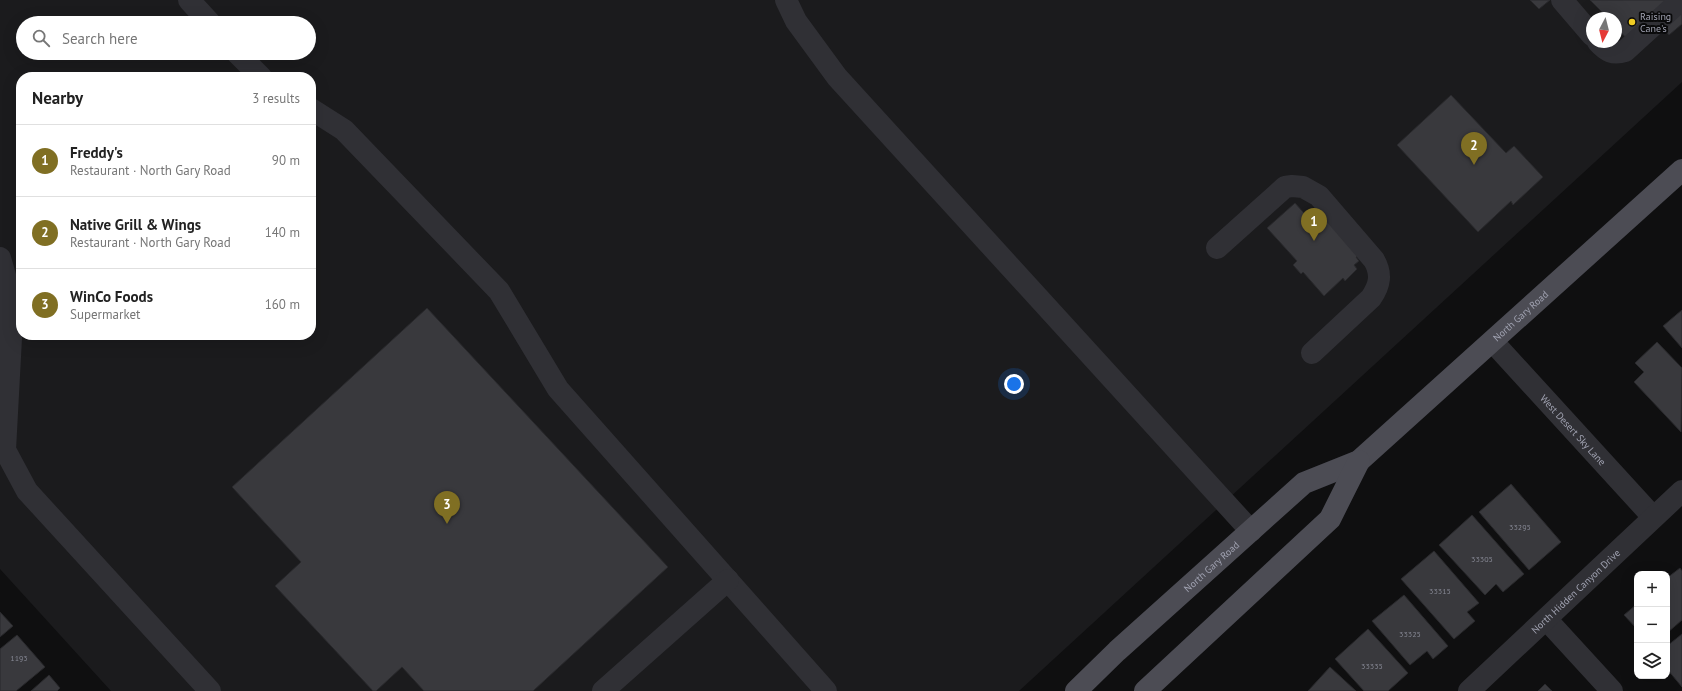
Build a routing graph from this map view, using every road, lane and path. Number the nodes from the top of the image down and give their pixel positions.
1 (189, 0) edge
2 (786, 0) edge
3 (1562, 0) edge
4 (1681, 0) edge
5 (204, 16) edge
6 (1586, 28) edge
7 (1605, 48) edge
8 (244, 60) edge
9 (256, 72) edge
10 (316, 112) edge
11 (1682, 170) edge
12 (1217, 248) dead end
13 (0, 258) edge
14 (1493, 342) junction
15 (1312, 353) dead end
16 (1359, 461) junction
17 (1682, 491) edge
18 (1653, 517) junction
19 (1251, 531) junction
20 (728, 580) junction
21 (1546, 619) junction
22 (210, 691) edge
23 (603, 691) edge
24 (826, 691) edge
25 (1076, 691) edge
26 (1145, 691) edge
27 (1468, 691) edge
28 (1612, 691) edge

1 - 5 street
2 - 19 street
3 - 6 street
4 - 7 street
8 - 9 street
10 - 20 street
11 - 14 main road, North Gary Road
12 - 15 street
13 - 22 street
14 - 16 main road, North Gary Road
14 - 18 street, West Desert Sky Lane
16 - 19 main road, North Gary Road
16 - 26 main road, North Gary Road
17 - 18 street, North Hidden Canyon Drive
18 - 21 street, North Hidden Canyon Drive
19 - 25 main road, North Gary Road
20 - 23 street
20 - 24 street
21 - 27 street, North Hidden Canyon Drive
21 - 28 street

